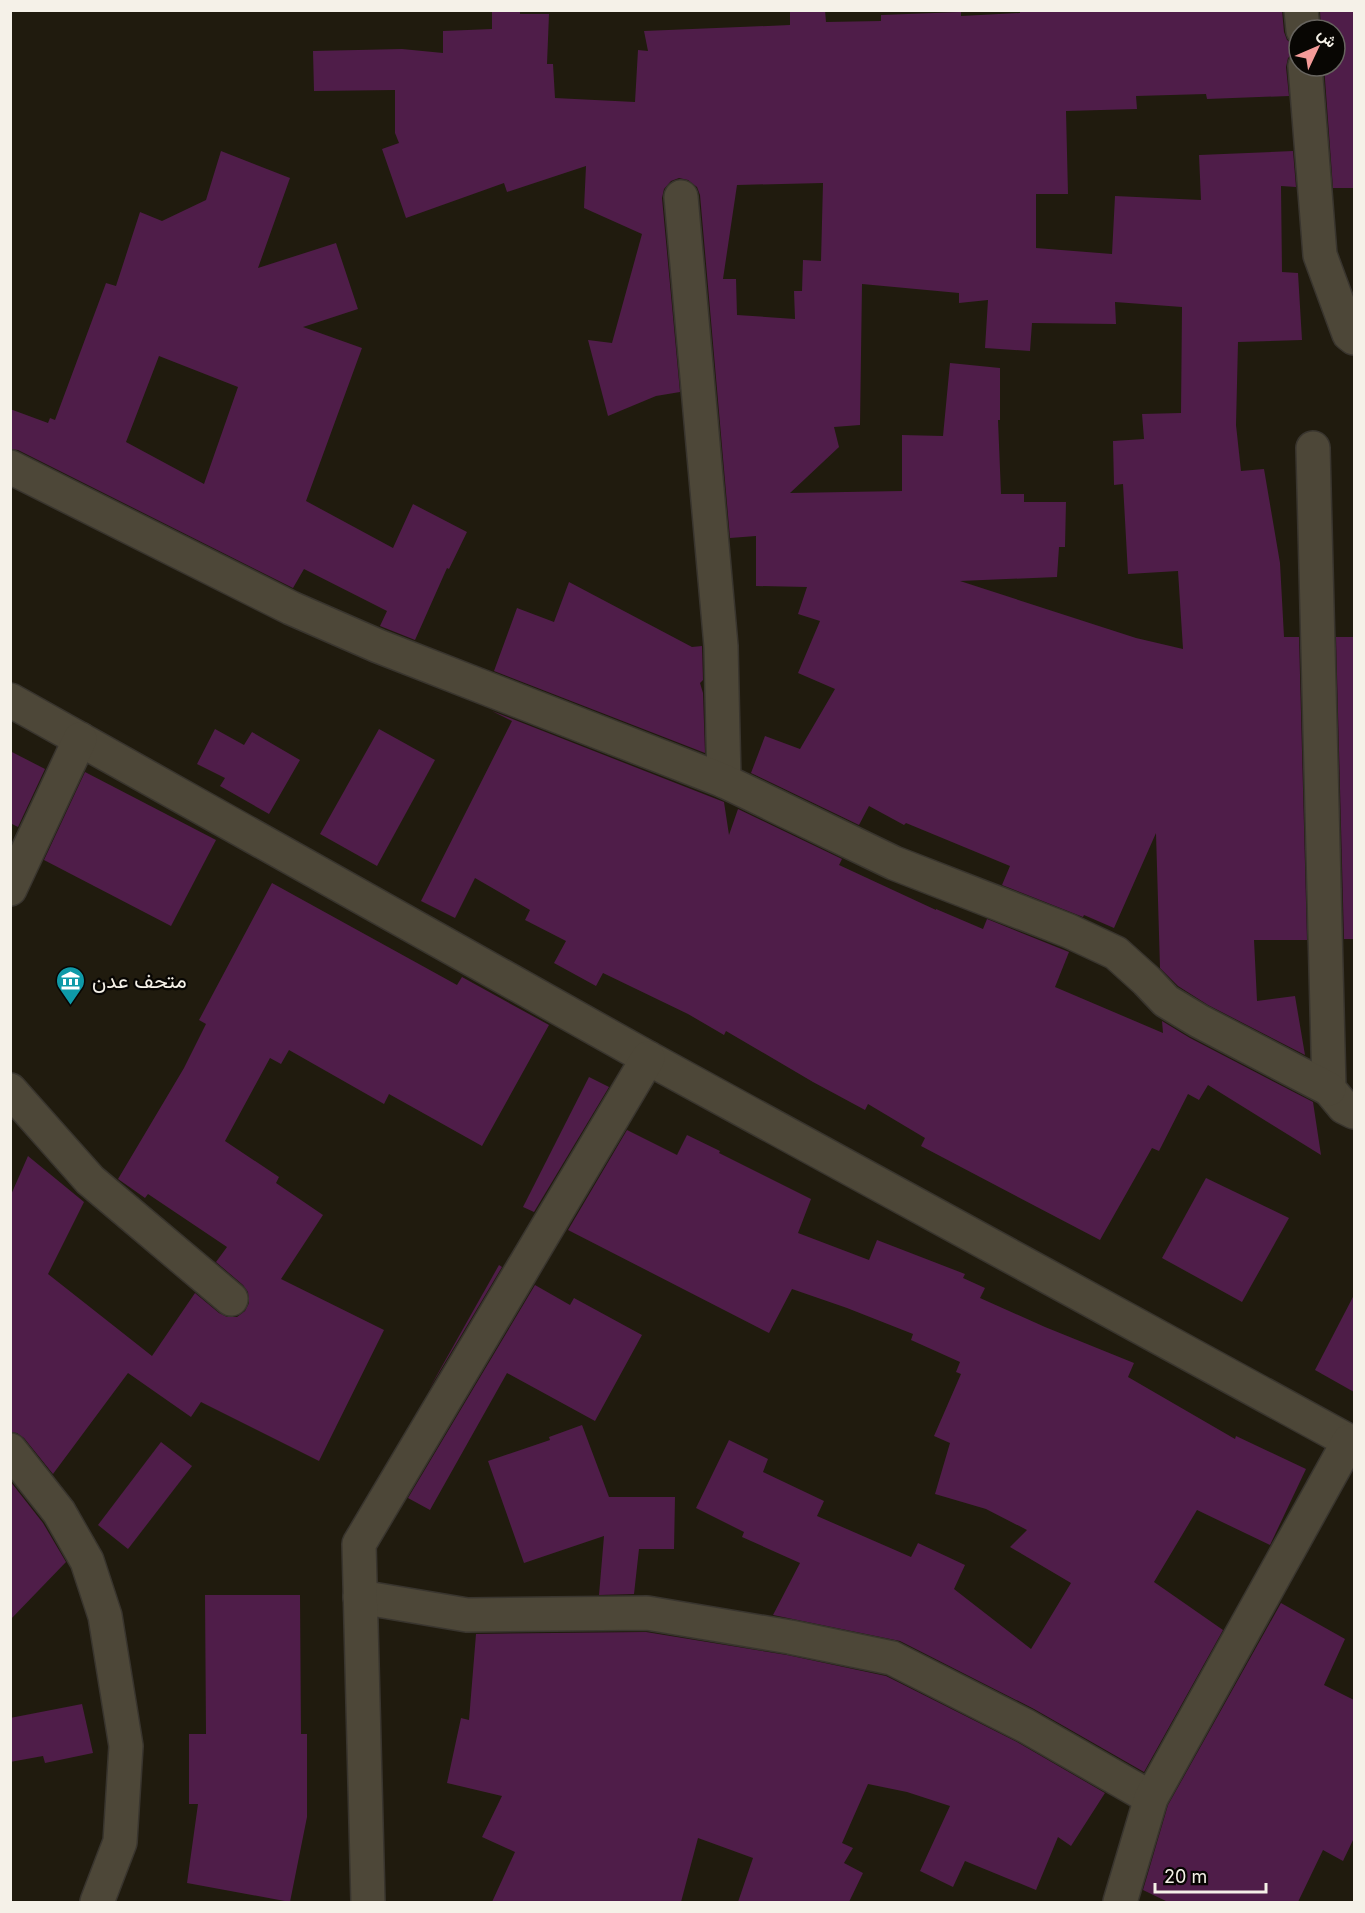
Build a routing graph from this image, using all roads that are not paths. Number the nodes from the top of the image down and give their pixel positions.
1 (1306, 78) edge
2 (681, 197) dead end
3 (1354, 338) edge
4 (1313, 448) dead end
5 (10, 467) edge
6 (10, 700) edge
7 (80, 739) junction
8 (724, 781) junction
9 (10, 889) edge
10 (1340, 967) edge
11 (648, 1058) junction
12 (1329, 1089) junction
13 (10, 1090) edge
14 (1354, 1112) edge
15 (231, 1299) dead end
16 (1352, 1443) edge
17 (10, 1450) edge
18 (360, 1597) junction
19 (1151, 1798) junction
20 (97, 1902) edge
21 (368, 1902) edge
22 (1120, 1902) edge

1 - 3 street
2 - 8 street
4 - 10 street
5 - 8 street
6 - 7 street
7 - 9 street
7 - 11 street
8 - 12 street
10 - 12 street
11 - 16 street
11 - 18 street
12 - 14 street
13 - 15 street
16 - 19 street
17 - 20 street
18 - 19 street
18 - 21 street
19 - 22 street

